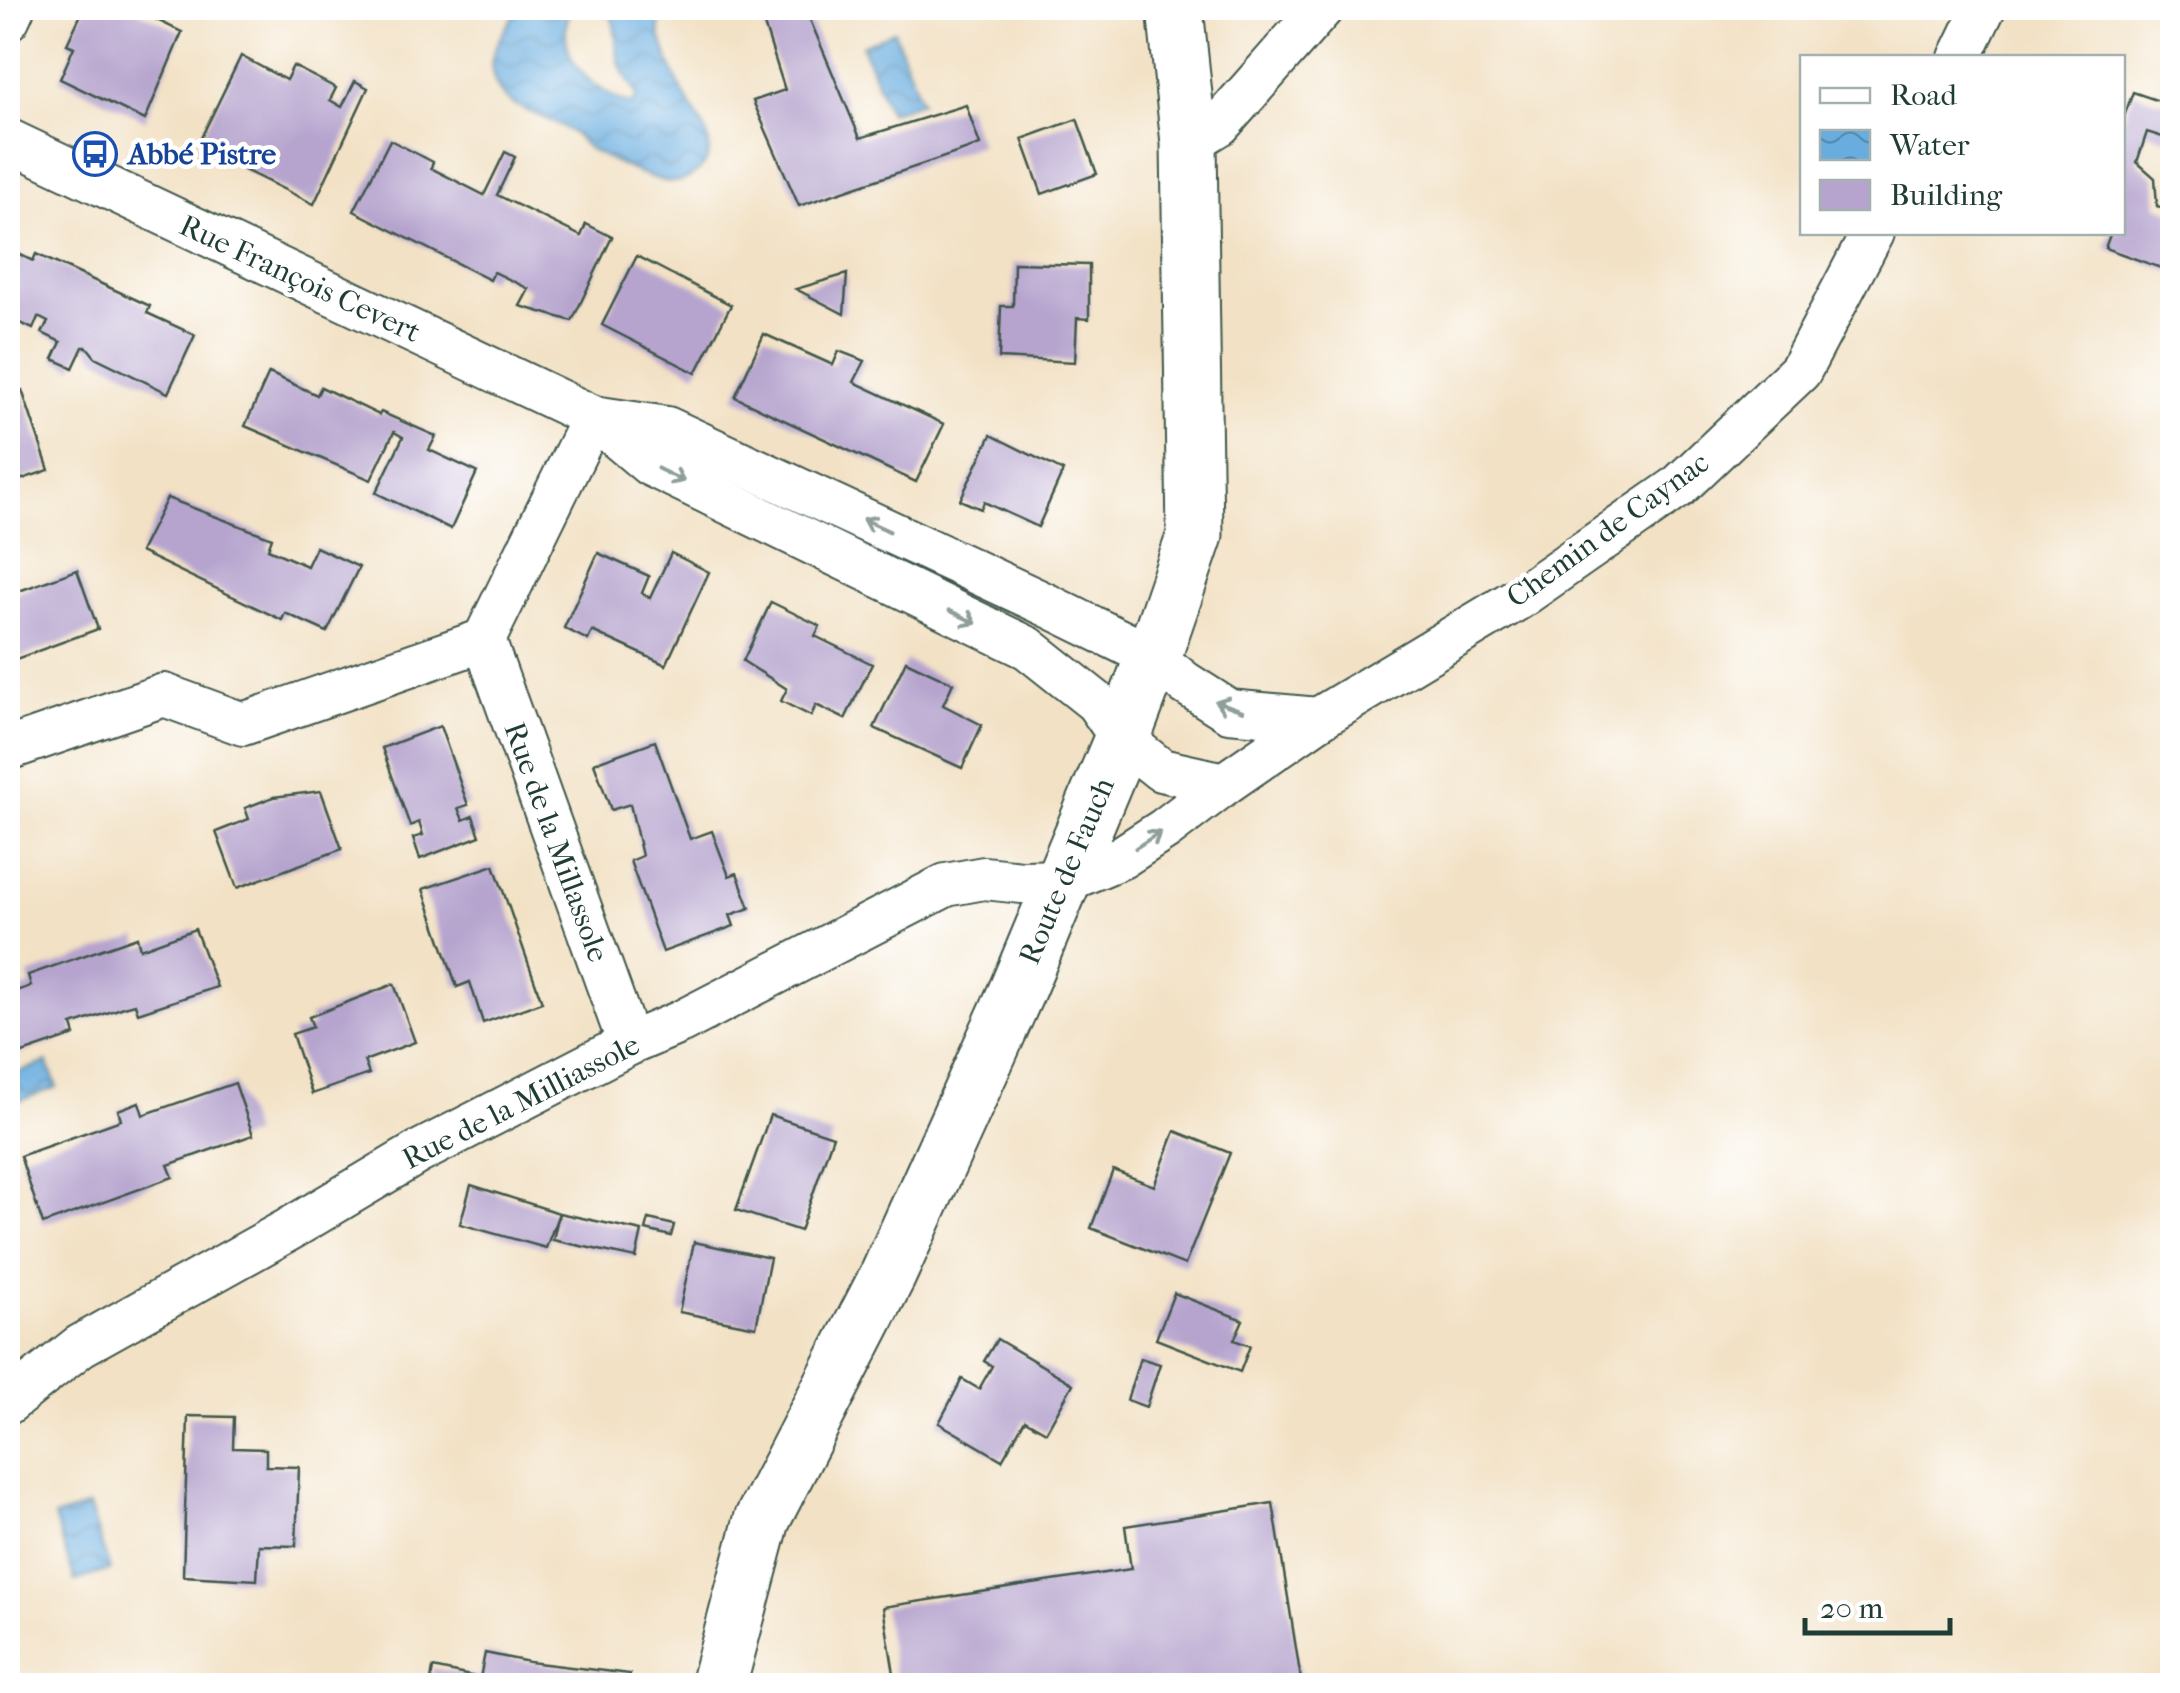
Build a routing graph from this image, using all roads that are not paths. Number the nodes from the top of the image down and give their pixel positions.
1 (13, 8) edge
2 (1175, 8) edge
3 (1322, 8) edge
4 (1984, 8) edge
5 (8, 19) edge
6 (1961, 55) edge
7 (8, 140) edge
8 (1189, 143) junction
9 (1872, 235) edge
10 (593, 417) junction
11 (484, 640) junction
12 (1153, 657) junction
13 (1318, 720) junction
14 (1122, 739) junction
15 (8, 749) edge
16 (1224, 784) junction
17 (1064, 881) junction
18 (629, 1044) junction
19 (8, 1403) edge
20 (718, 1686) edge

1 - 5 street
2 - 8 street, Route de Fauch
3 - 8 street
4 - 6 street
7 - 10 street, Rue François Cevert
8 - 12 street, Route de Fauch
9 - 13 street, Chemin de Caynac
10 - 11 street
12 -> 10 street, Rue François Cevert
10 -> 14 street, Rue François Cevert
11 - 15 street
11 - 18 street, Rue de la Millassole
13 -> 12 street
12 - 14 street, Route de Fauch
13 - 16 street, Chemin de Caynac
14 - 16 street
14 - 17 street, Route de Fauch
17 -> 16 street, Chemin de Caynac
17 - 18 street, Rue de la Milliassole
17 - 20 street, Route de Fauch
18 - 19 street, Rue de la Milliassole

